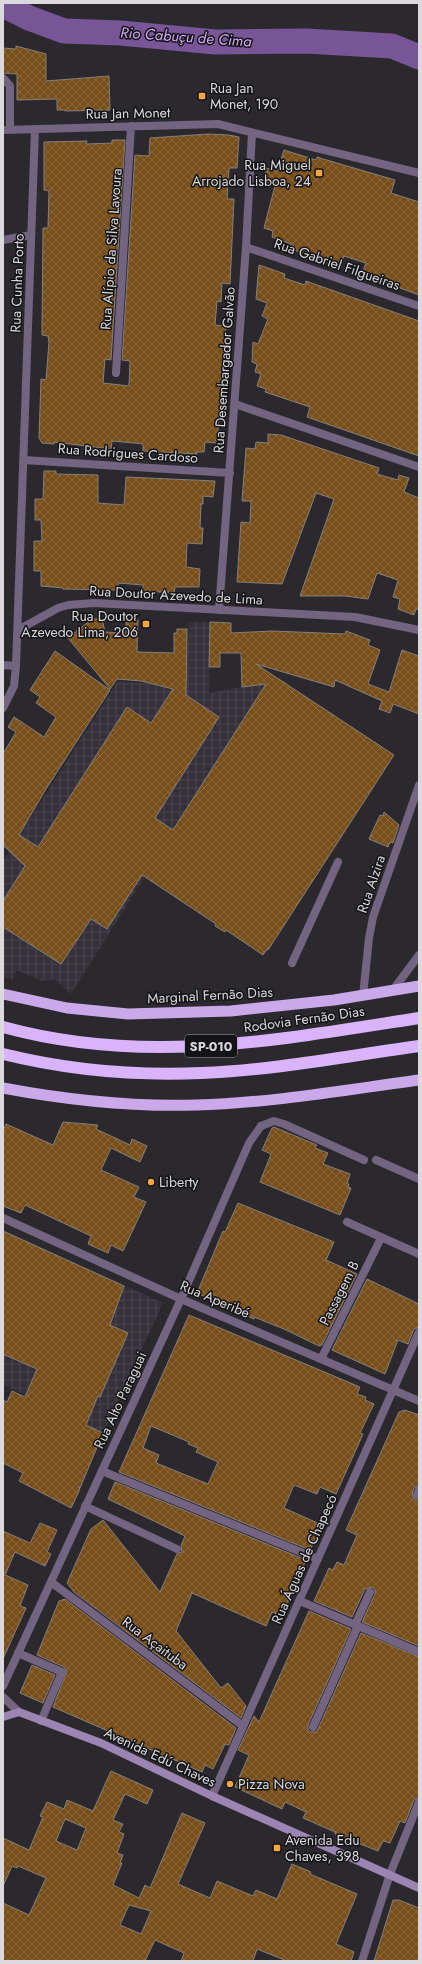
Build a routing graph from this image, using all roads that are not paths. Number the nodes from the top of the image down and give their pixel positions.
1 (3, 78) edge
2 (131, 126) junction
3 (35, 129) junction
4 (6, 130) edge
5 (252, 133) junction
6 (419, 173) edge
7 (31, 235) junction
8 (3, 240) edge
9 (246, 247) junction
10 (419, 306) edge
11 (116, 373) dead end
12 (235, 404) junction
13 (24, 460) junction
14 (419, 467) edge
15 (230, 473) junction
16 (219, 610) junction
17 (18, 630) junction
18 (419, 630) edge
19 (3, 665) edge
20 (16, 666) junction
21 (3, 708) edge
22 (419, 785) edge
23 (416, 804) edge
24 (338, 862) dead end
25 (419, 955) edge
26 (292, 963) dead end
27 (419, 986) edge
28 (393, 990) junction
29 (3, 994) edge
30 (363, 996) junction
31 (419, 1018) edge
32 (3, 1027) edge
33 (419, 1046) edge
34 (3, 1054) edge
35 (419, 1080) edge
36 (3, 1088) edge
37 (364, 1160) dead end
38 (376, 1160) dead end
39 (419, 1179) edge
40 (3, 1218) edge
41 (348, 1222) dead end
42 (381, 1238) junction
43 (419, 1254) edge
44 (181, 1299) junction
45 (419, 1332) edge
46 (321, 1359) junction
47 (393, 1390) junction
48 (419, 1401) edge
49 (102, 1471) junction
50 (86, 1506) junction
51 (177, 1549) dead end
52 (318, 1559) junction
53 (52, 1582) junction
54 (370, 1592) dead end
55 (300, 1601) junction
56 (356, 1625) junction
57 (419, 1652) edge
58 (18, 1653) junction
59 (3, 1686) edge
60 (3, 1697) edge
61 (19, 1712) junction
62 (3, 1717) edge
63 (41, 1721) junction
64 (243, 1726) junction
65 (313, 1728) dead end
66 (212, 1796) junction
67 (419, 1802) edge
68 (390, 1874) junction
69 (419, 1888) edge
70 (362, 1961) edge

1 - 4 street
2 - 3 street, Rua Jan Monet
2 - 5 street, Rua Jan Monet
2 - 11 street, Rua Alípio da Silva Lavoura
3 - 4 street, Rua Jan Monet
3 - 7 street, Rua Cunha Porto
5 - 6 street, Rua Jan Monet
5 - 9 street, Rua Desembargador Galvão
7 - 8 street
7 - 13 street, Rua Cunha Porto
9 - 10 street, Rua Gabriel Filgueiras
9 - 12 street, Rua Desembargador Galvão
12 - 14 street
12 - 15 street, Rua Desembargador Galvão
13 - 15 street, Rua Rodrigues Cardoso
13 - 17 street, Rua Cunha Porto
15 - 16 street, Rua Desembargador Galvão
16 - 17 street, Rua Doutor Azevedo de Lima
16 - 18 street, Rua Doutor Azevedo de Lima
17 - 20 street
19 - 20 street
20 - 21 street
22 - 23 street, Rua Alzira
23 - 30 street, Rua Alzira
24 - 26 street
25 - 28 street
27 - 28 highway, Marginal Fernão Dias
28 - 30 highway, Marginal Fernão Dias
29 - 30 highway, Marginal Fernão Dias
31 - 32 highway, Rodovia Fernão Dias / SP-010
33 - 34 highway, SP-010
35 - 36 highway
37 - 44 street, Rua Alto Paraguai
38 - 39 street
40 - 44 street, Rua Aperibé
41 - 42 street
42 - 43 street
42 - 46 street, Passagem B
44 - 46 street, Rua Aperibé
44 - 49 street, Rua Alto Paraguai
45 - 47 street, Rua Águas de Chapecó
46 - 47 street, Rua Aperibé
47 - 48 street, Rua Aperibé
47 - 52 street, Rua Águas de Chapecó
49 - 50 street, Rua Alto Paraguai
49 - 52 street
50 - 51 street
50 - 53 street, Rua Alto Paraguai
52 - 55 street, Rua Águas de Chapecó
53 - 58 street, Rua Alto Paraguai
53 - 64 street, Rua Açaituba
54 - 56 street
55 - 56 street
55 - 64 street, Rua Águas de Chapecó
56 - 57 street
56 - 65 street
58 - 59 street, Rua Alto Paraguai
58 - 63 street
60 - 61 street, Avenida Edú Chaves
61 - 62 main road
61 - 63 main road, Avenida Edú Chaves
63 - 66 main road, Avenida Edú Chaves
64 - 66 street, Rua Águas de Chapecó
66 - 68 main road, Avenida Edú Chaves
67 - 68 street
68 - 69 main road, Avenida Edú Chaves
68 - 70 street

